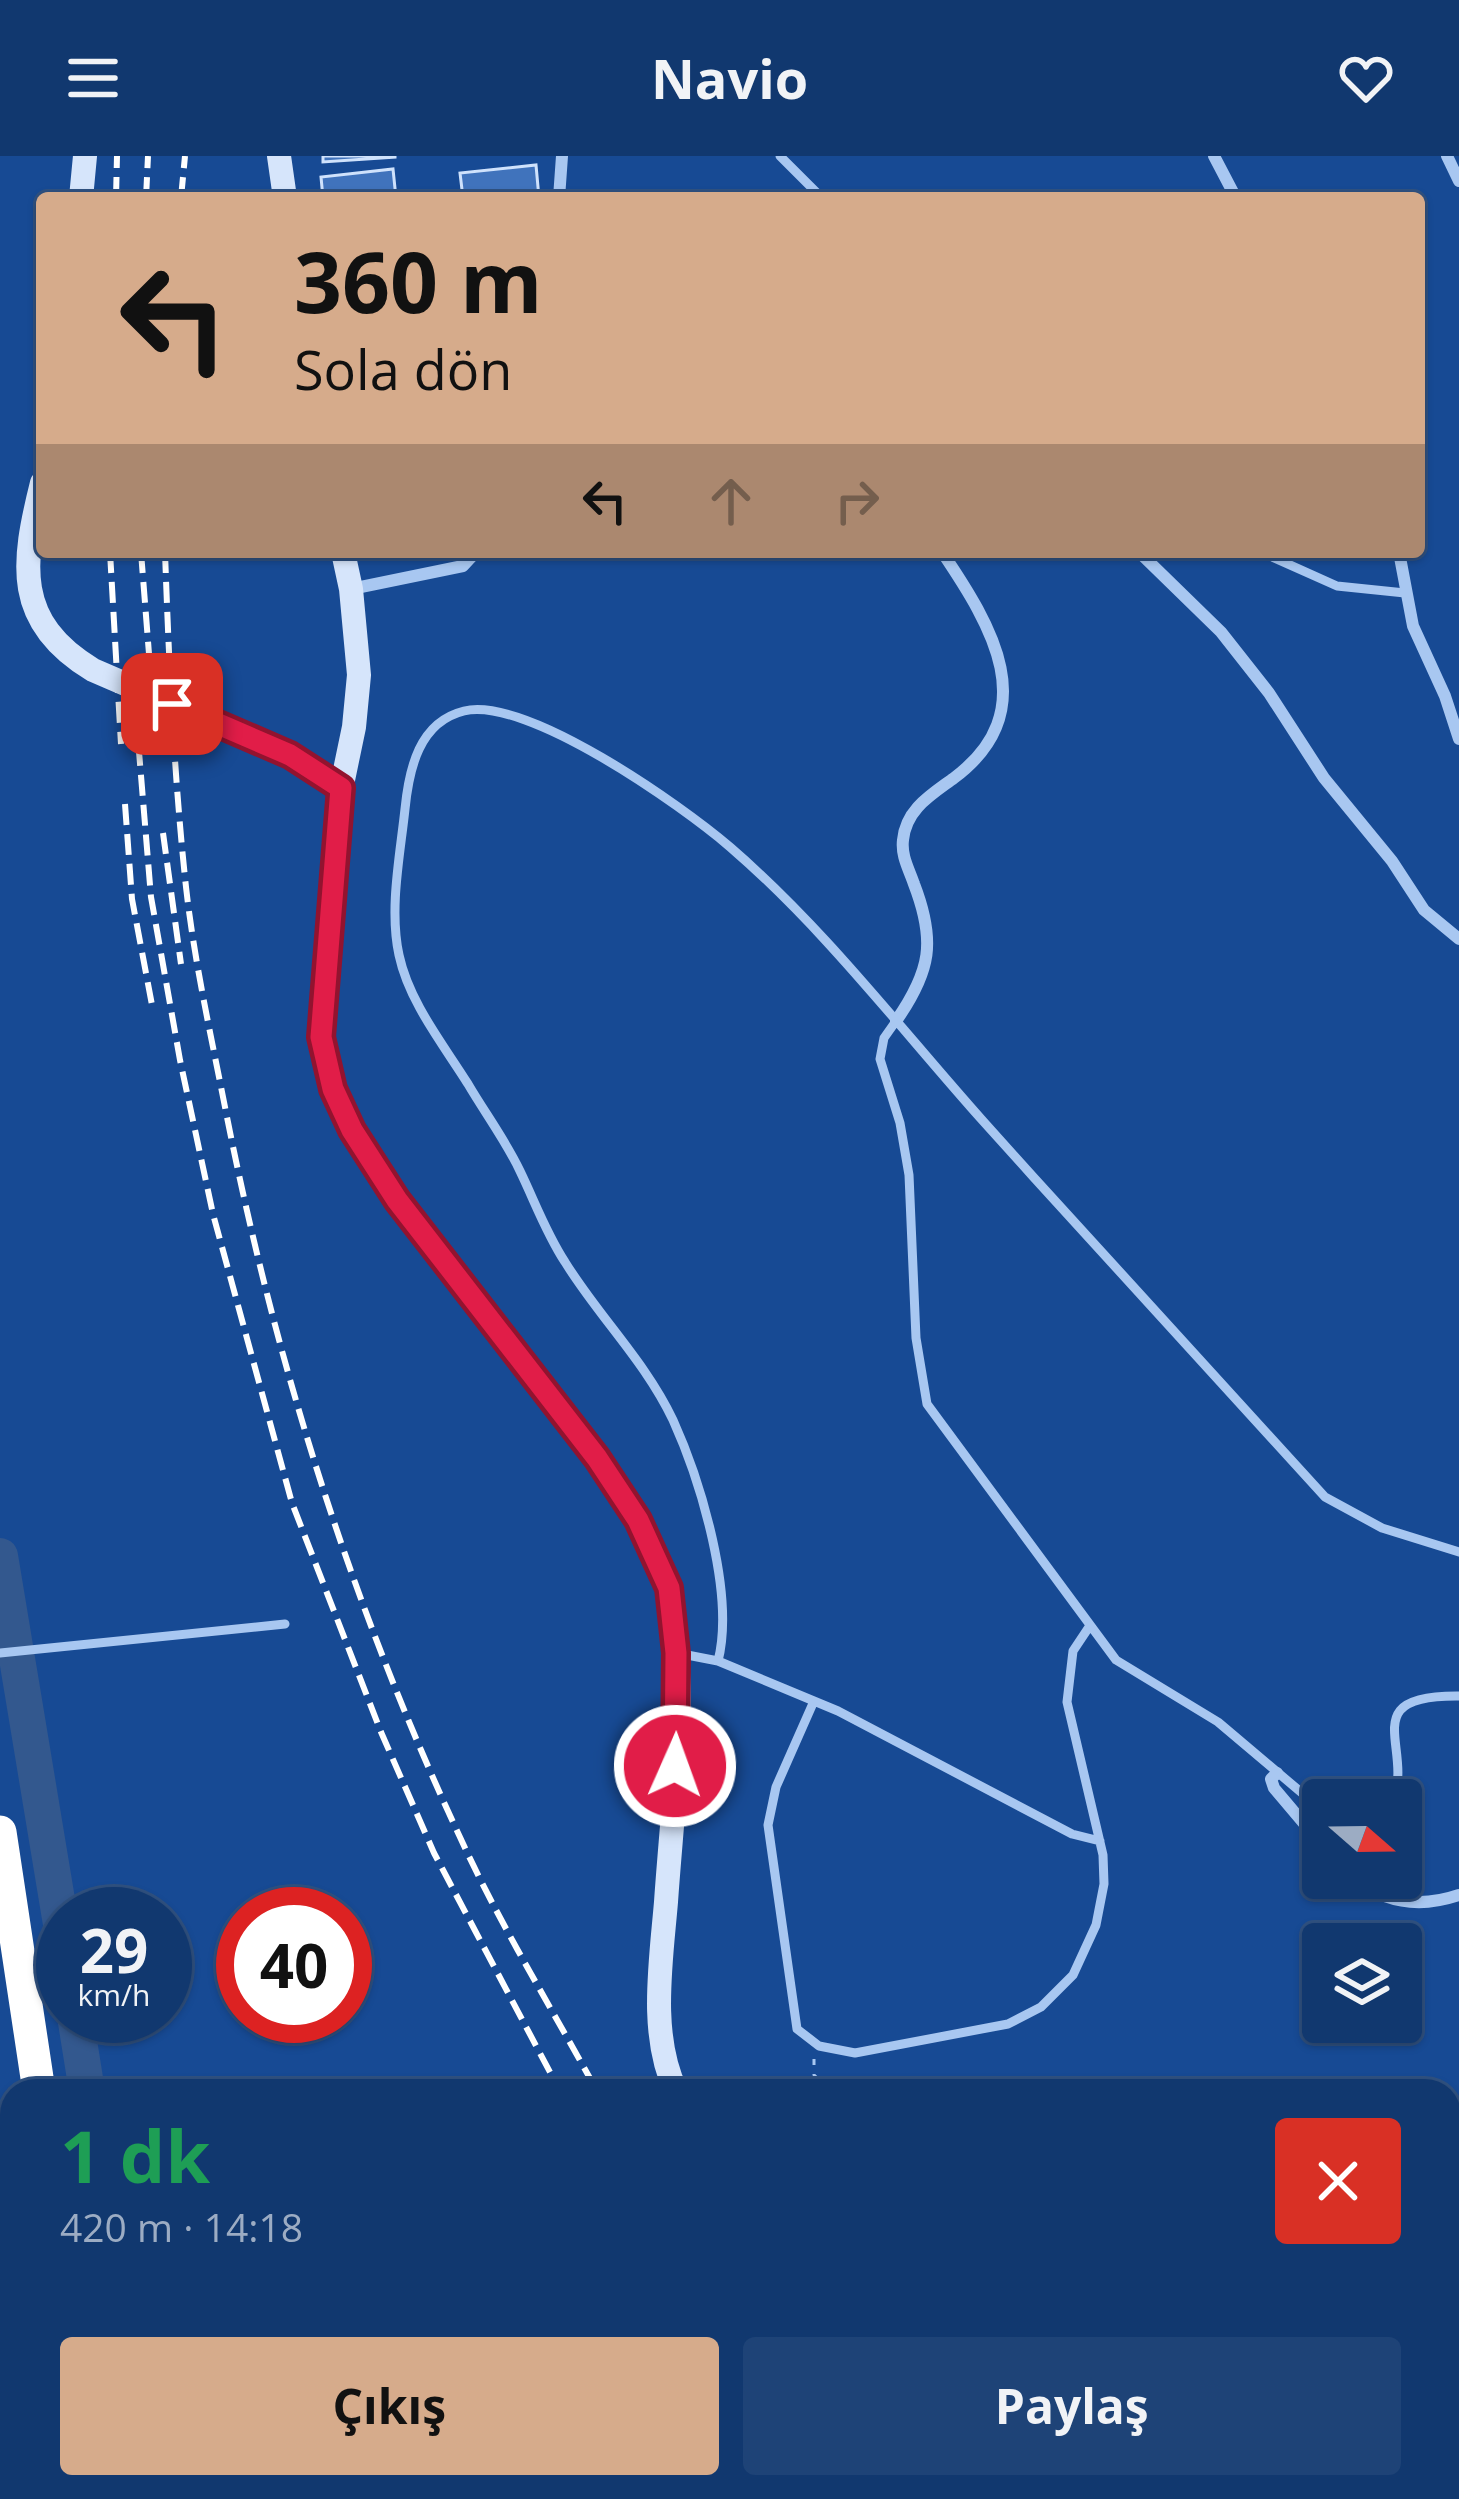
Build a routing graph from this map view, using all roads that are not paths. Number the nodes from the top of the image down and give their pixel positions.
1 (85, 156) edge
2 (279, 156) edge
3 (562, 156) edge
4 (780, 156) edge
5 (1214, 156) edge
6 (1447, 156) edge
7 (1459, 181) edge
8 (82, 192) edge
9 (284, 192) edge
10 (559, 192) edge
11 (816, 192) edge
12 (1233, 192) edge
13 (36, 509) edge
14 (345, 558) edge
15 (471, 558) edge
16 (945, 558) edge
17 (1146, 558) edge
18 (1274, 558) edge
19 (1400, 558) edge
20 (351, 589) junction
21 (1405, 592) junction
22 (1459, 739) edge
23 (341, 788) junction
24 (1459, 939) edge
25 (896, 1021) junction
26 (1459, 1552) edge
27 (285, 1624) dead end
28 (1089, 1628) junction
29 (0, 1653) edge
30 (676, 1653) junction
31 (718, 1661) junction
32 (1459, 1696) edge
33 (814, 1701) junction
34 (1276, 1773) junction
35 (1397, 1779) edge
36 (1302, 1790) edge
37 (1302, 1821) edge
38 (0, 1832) edge
39 (1100, 1841) junction
40 (1459, 1895) edge
41 (1396, 1899) edge
42 (37, 2079) edge
43 (672, 2079) edge

1 - 8 street
2 - 9 street
3 - 10 street
4 - 11 lane
5 - 12 street
6 - 7 street
13 - 23 street, bridge
14 - 20 street
15 - 20 street
16 - 25 street
17 - 24 street
18 - 21 lane
19 - 21 street
20 - 23 street
21 - 22 street
23 - 30 street
25 - 26 lane
25 - 28 lane
25 - 31 lane
27 - 29 lane
28 - 34 lane
28 - 39 lane
30 - 31 lane
30 - 43 street
31 - 33 lane
32 - 35 lane
33 - 39 lane
33 - 39 lane
34 - 36 lane
34 - 37 street
38 - 42 highway
40 - 41 street

